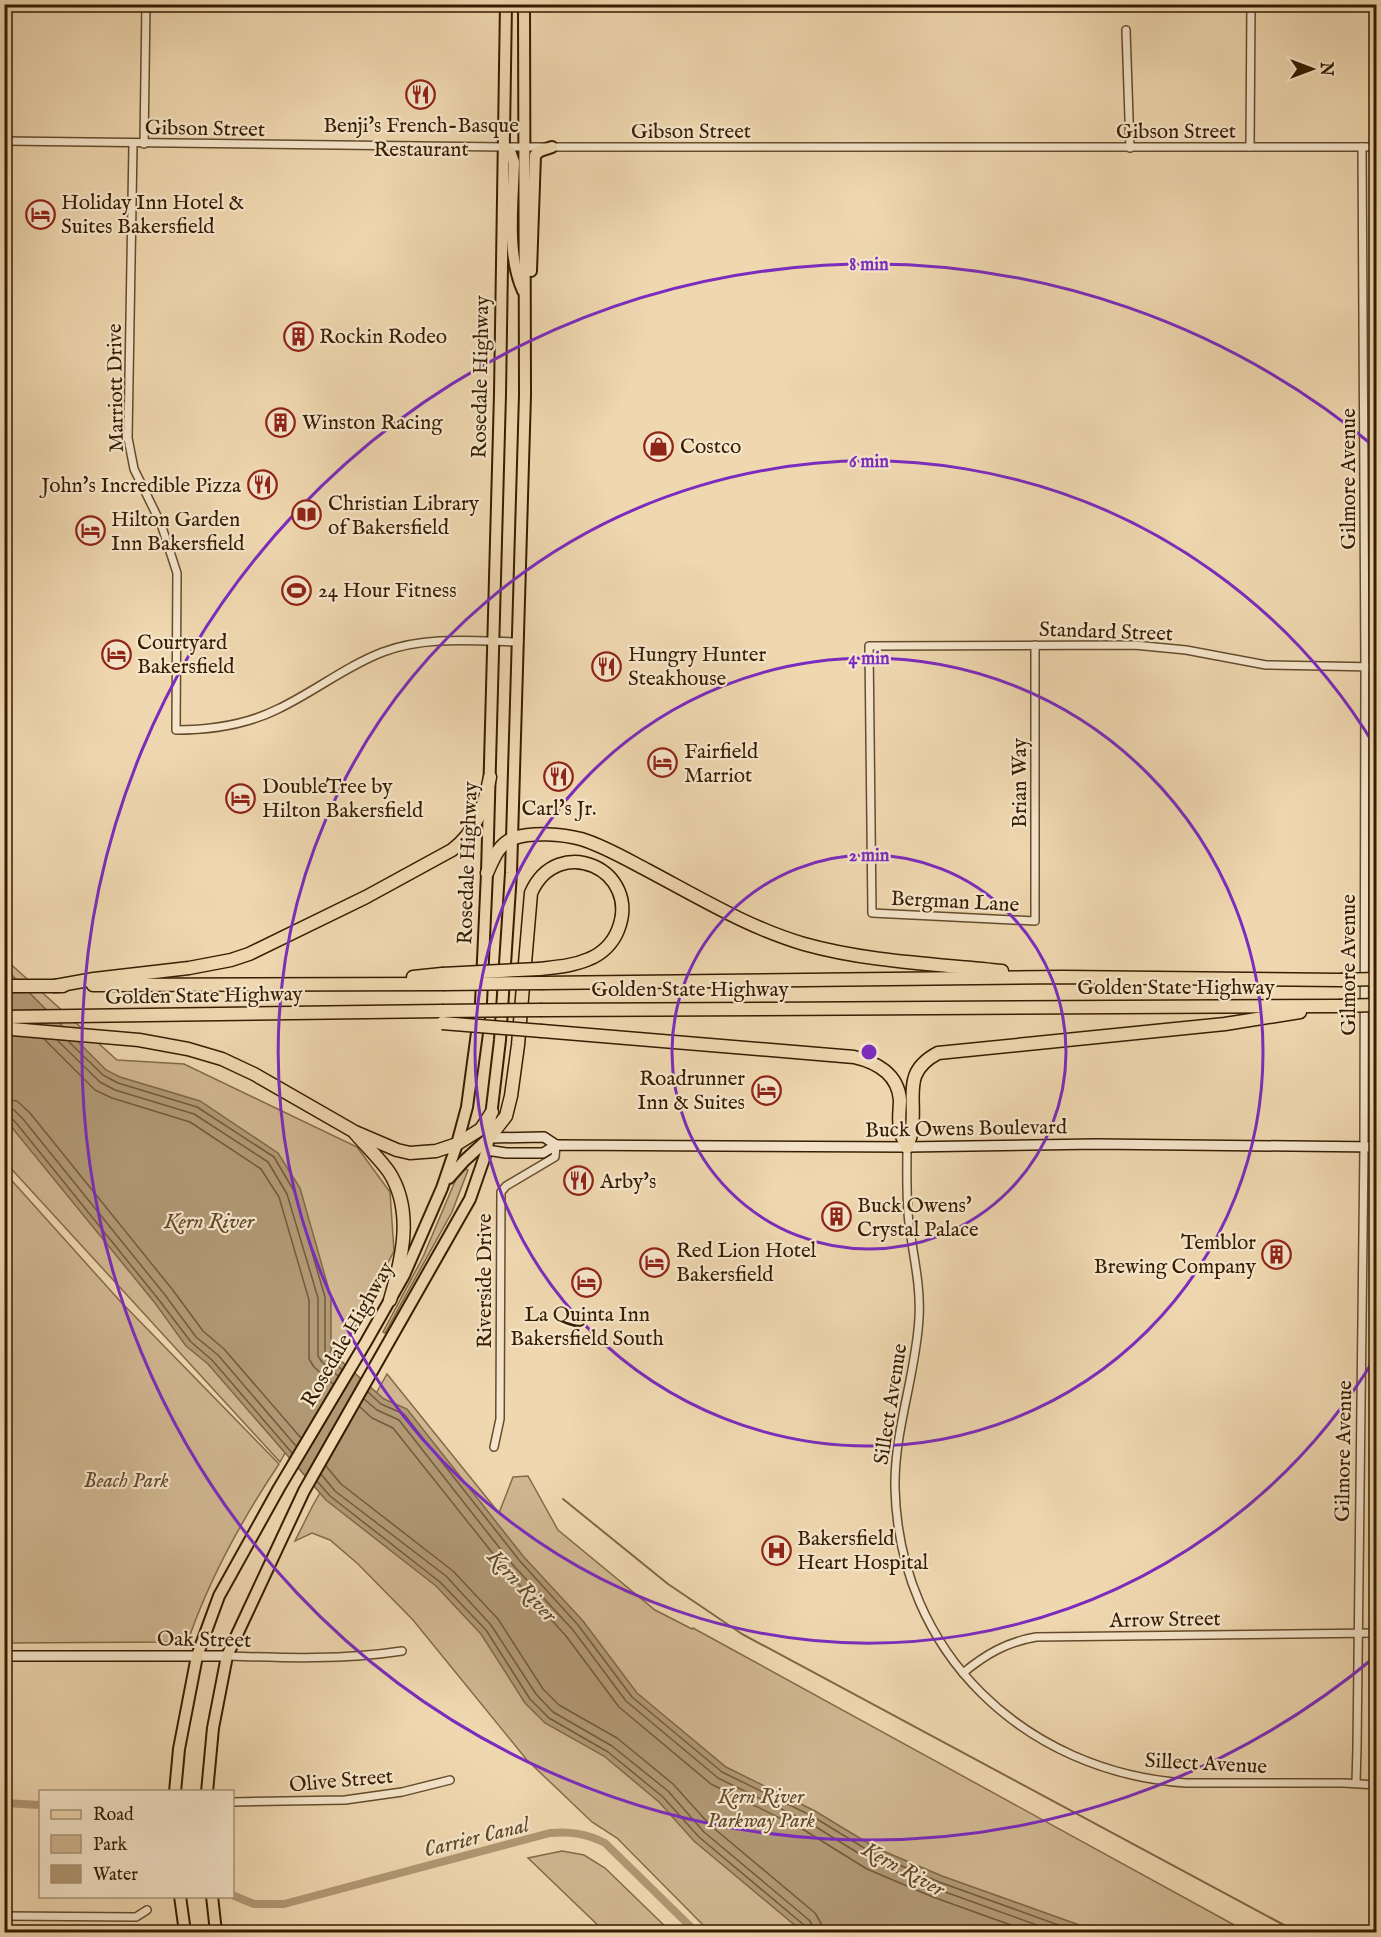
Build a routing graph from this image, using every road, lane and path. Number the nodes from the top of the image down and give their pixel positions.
1 (146, 4) edge
2 (506, 4) edge
3 (524, 4) edge
4 (1251, 4) edge
5 (1126, 30) dead end
6 (4, 141) edge
7 (133, 144) junction
8 (144, 144) junction
9 (504, 147) junction
10 (524, 147) junction
11 (552, 147) junction
12 (1250, 147) junction
13 (1362, 147) junction
14 (1377, 147) edge
15 (1130, 148) junction
16 (525, 294) junction
17 (494, 641) junction
18 (519, 642) junction
19 (1035, 645) junction
20 (1365, 667) junction
21 (1377, 667) edge
22 (490, 777) junction
23 (512, 839) junction
24 (487, 873) junction
25 (872, 913) joint
26 (1035, 921) joint
27 (1063, 977) junction
28 (443, 979) junction
29 (1377, 979) edge
30 (4, 986) edge
31 (55, 986) junction
32 (1377, 1005) edge
33 (1339, 1006) junction
34 (4, 1017) edge
35 (442, 1017) junction
36 (4, 1027) edge
37 (466, 1107) junction
38 (492, 1112) joint
39 (355, 1132) junction
40 (484, 1141) junction
41 (457, 1144) junction
42 (556, 1145) junction
43 (907, 1147) junction
44 (1364, 1147) junction
45 (1377, 1147) edge
46 (442, 1188) junction
47 (390, 1300) junction
48 (494, 1447) dead end
49 (1357, 1633) junction
50 (1377, 1633) edge
51 (402, 1651) dead end
52 (4, 1656) edge
53 (197, 1656) junction
54 (227, 1656) junction
55 (963, 1672) junction
56 (450, 1780) dead end
57 (1356, 1784) junction
58 (1377, 1785) edge
59 (175, 1790) edge
60 (207, 1790) edge
61 (234, 1802) edge
62 (180, 1898) edge
63 (212, 1898) edge
64 (147, 1910) dead end
65 (4, 1916) edge
66 (185, 1932) edge
67 (216, 1932) edge
68 (268, 1932) edge
69 (480, 1932) edge
70 (501, 1932) edge

1 - 8 street
2 - 9 main road, Rosedale Highway
3 - 10 main road, Rosedale Highway
4 - 12 street
5 - 15 street
6 - 7 street, Gibson Street
7 - 8 street, Gibson Street
7 - 17 street, Marriott Drive
8 - 9 street, Gibson Street
9 - 10 street, Gibson Street
9 - 16 main road
9 - 17 main road, Rosedale Highway
10 - 11 street, Gibson Street
10 - 16 main road, Rosedale Highway
11 - 15 street, Gibson Street
11 - 16 main road
12 - 13 street, Gibson Street
12 - 15 street, Gibson Street
13 - 14 street, Gibson Street
13 - 20 street, Gilmore Avenue
16 - 18 main road, Rosedale Highway
17 - 18 street
17 - 22 main road, Rosedale Highway
18 - 23 main road, Rosedale Highway
19 - 20 street, Standard Street
19 - 25 street, Standard Street
19 - 26 street, Brian Way
20 - 21 street, Standard Street
20 - 44 street, Gilmore Avenue
22 - 24 main road, Rosedale Highway
22 - 31 highway
23 - 24 highway
23 - 27 highway
23 - 38 main road, Rosedale Highway
24 - 37 main road, Rosedale Highway
25 - 26 street, Bergman Lane
27 - 28 highway, Golden State Highway, bridge
27 - 29 highway, Golden State Highway, bridge
28 - 31 highway, Golden State Highway
28 - 40 highway, bridge
30 - 31 highway, Golden State Highway
32 - 33 highway, Golden State Highway, bridge
33 - 35 highway, Golden State Highway, bridge
33 - 43 highway
34 - 35 highway, Golden State Highway
35 - 43 highway, bridge
36 - 39 highway
37 - 40 main road
37 - 41 main road, Rosedale Highway
38 - 40 highway
39 - 41 highway
39 - 47 highway
40 - 41 highway
40 - 42 main road, Buck Owens Boulevard
40 - 42 main road, Buck Owens Boulevard
40 - 46 main road
40 - 54 main road, Rosedale Highway
41 - 46 main road, Rosedale Highway
42 - 43 main road, Buck Owens Boulevard
42 - 48 street, Riverside Drive
43 - 44 main road, Buck Owens Boulevard
43 - 55 street, Sillect Avenue
44 - 45 main road, Buck Owens Boulevard
44 - 49 street, Gilmore Avenue
46 - 47 main road, Rosedale Highway
47 - 53 main road, Rosedale Highway
49 - 50 street, Arrow Street
49 - 55 street, Arrow Street
49 - 57 street, Gilmore Avenue
51 - 54 street, Oak Street
52 - 53 main road, Oak Street
53 - 54 main road, Oak Street
53 - 59 main road, Rosedale Highway
54 - 60 main road, Rosedale Highway
55 - 57 street, Sillect Avenue
56 - 61 street, Olive Street
57 - 58 street, Sillect Avenue
62 - 66 main road
63 - 67 main road
64 - 65 street
67 - 68 main road
69 - 70 street

